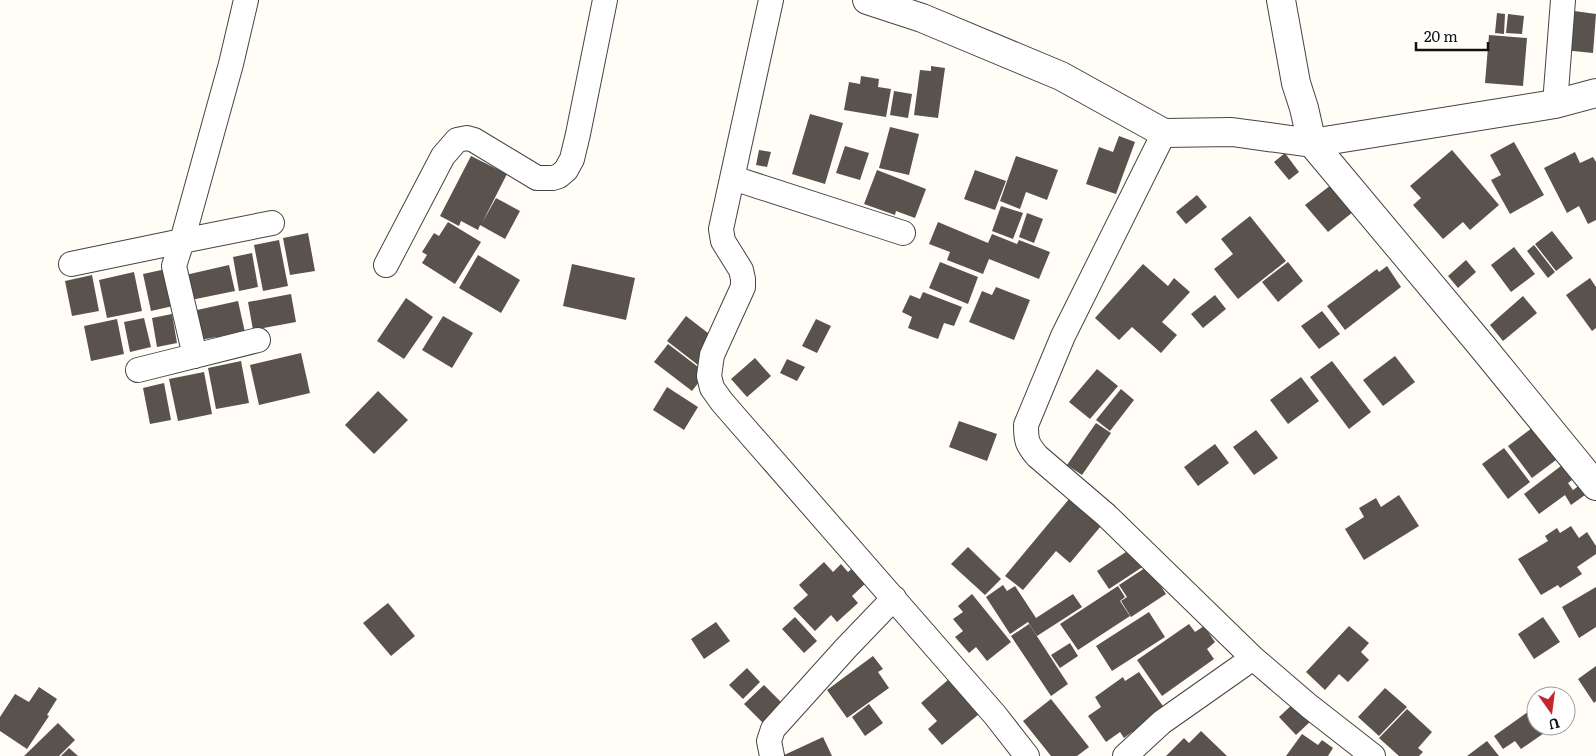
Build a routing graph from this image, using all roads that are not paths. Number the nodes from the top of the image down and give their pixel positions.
1 (246, 0) edge
2 (605, 0) edge
3 (771, 0) edge
4 (867, 0) edge
5 (1281, 0) edge
6 (1563, 0) edge
7 (1596, 93) edge
8 (1554, 104) junction
9 (1164, 133) junction
10 (1312, 143) junction
11 (734, 178) junction
12 (272, 223) dead end
13 (903, 233) dead end
14 (182, 241) junction
15 (71, 264) dead end
16 (386, 266) dead end
17 (258, 340) dead end
18 (194, 356) junction
19 (138, 370) dead end
20 (1596, 486) edge
21 (894, 598) junction
22 (1253, 658) junction
23 (772, 756) edge
24 (1027, 756) edge
25 (1125, 756) edge
26 (1373, 756) edge

1 - 14 street
2 - 16 street
3 - 11 street
4 - 9 street
5 - 10 street
6 - 8 street
7 - 8 street
8 - 10 street
9 - 10 street
9 - 22 street
10 - 20 street
11 - 13 street
11 - 21 street
12 - 14 street
14 - 15 street
14 - 18 street
17 - 18 street
18 - 19 street
21 - 23 street
21 - 24 street
22 - 25 street
22 - 26 street

